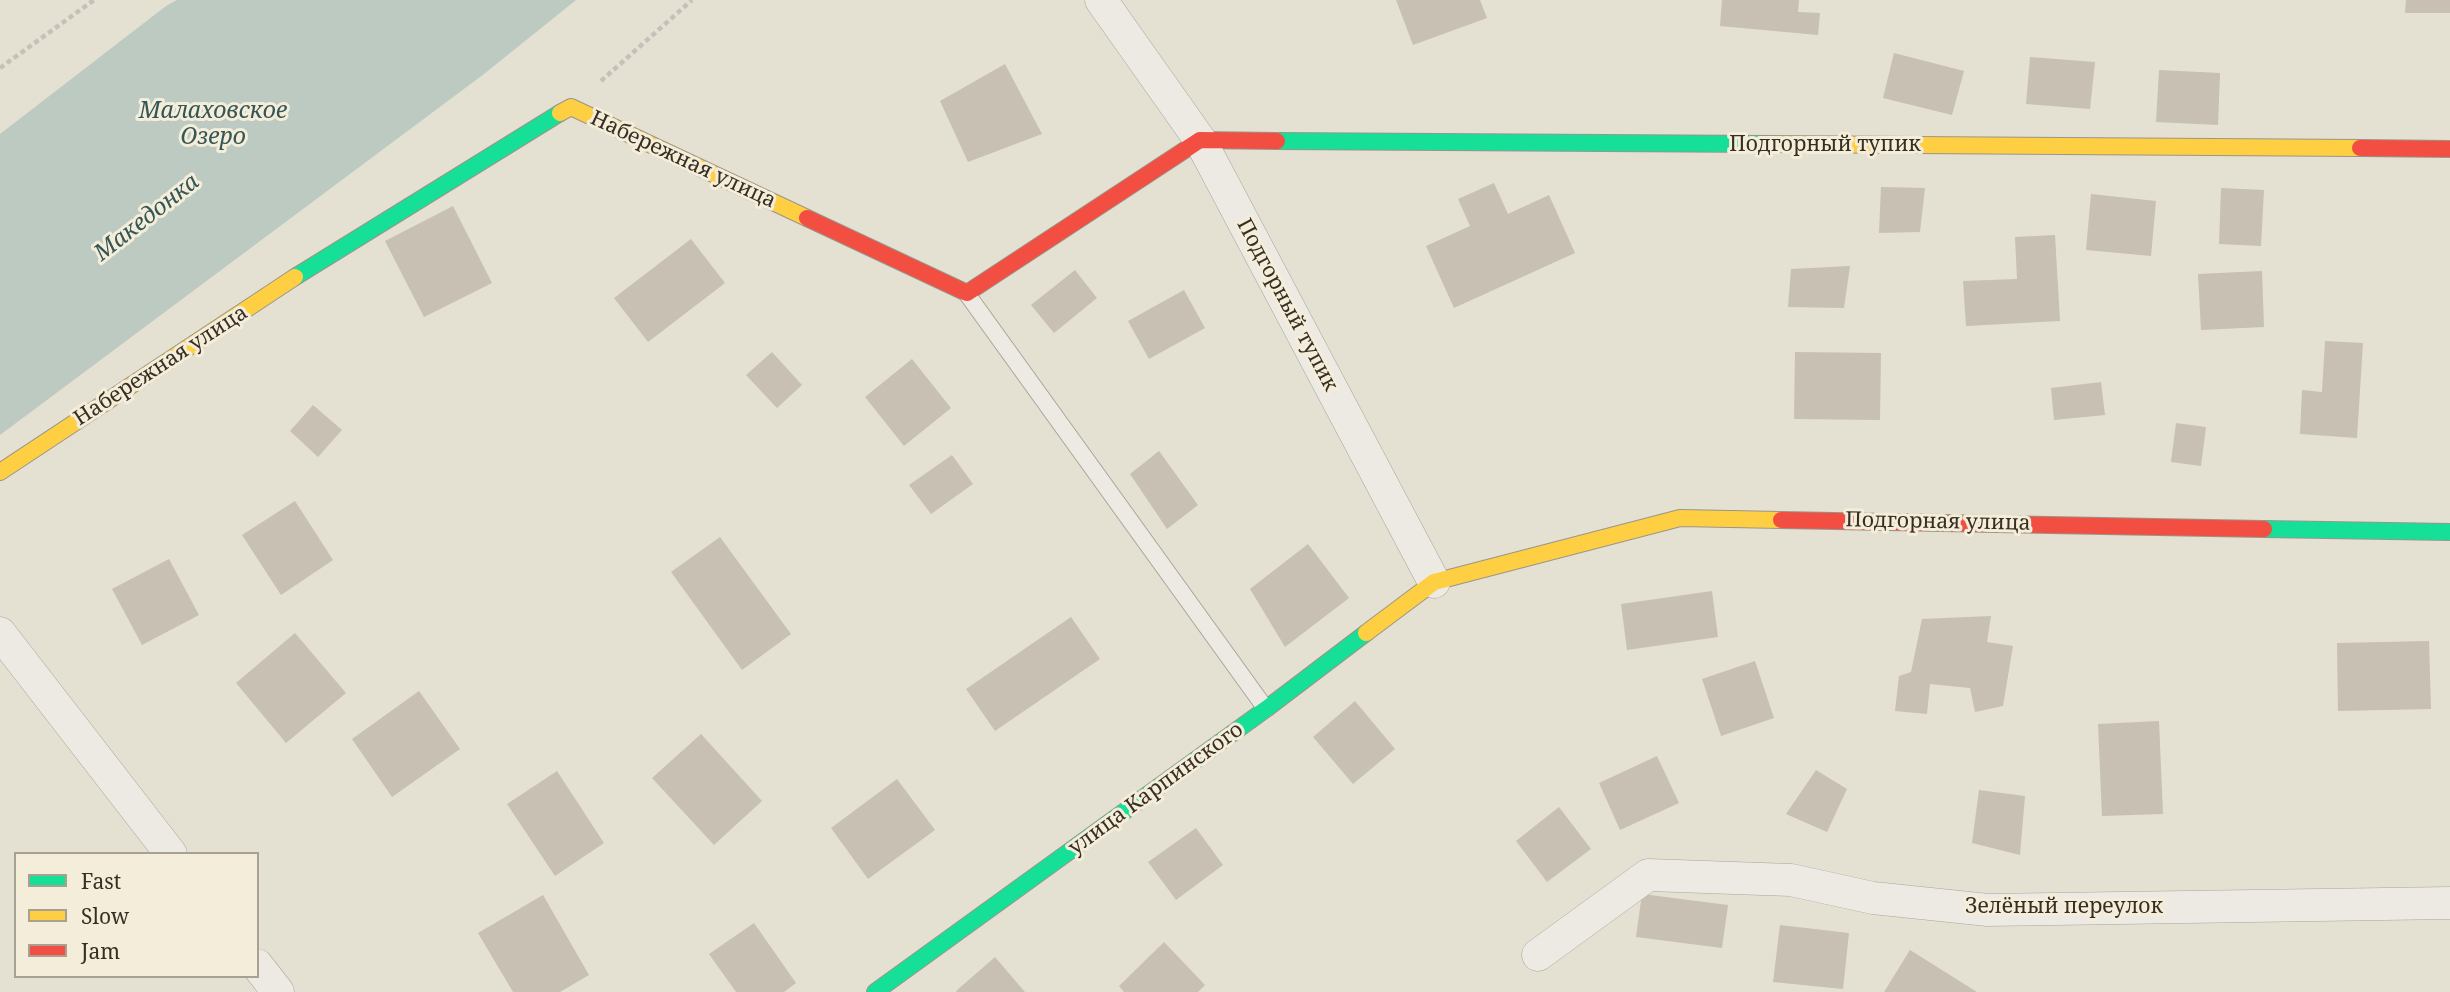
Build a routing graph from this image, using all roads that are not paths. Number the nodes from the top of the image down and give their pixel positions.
1 (1101, 0) edge
2 (1200, 140) junction
3 (2450, 149) edge
4 (967, 293) junction
5 (0, 472) edge
6 (2450, 532) edge
7 (1434, 582) junction
8 (0, 632) edge
9 (1266, 709) junction
10 (169, 852) edge
11 (2450, 903) edge
12 (1538, 955) dead end
13 (259, 968) edge
14 (278, 992) edge
15 (875, 992) edge

1 - 2 street, Подгорный тупик
2 - 3 street, Подгорный тупик
2 - 4 street
2 - 7 street, Подгорный тупик
4 - 5 street, Набережная улица
4 - 9 lane
6 - 7 street, Подгорная улица
7 - 9 street, улица Карпинского
8 - 10 street
9 - 15 street, улица Карпинского
11 - 12 street, Зелёный переулок
13 - 14 street

